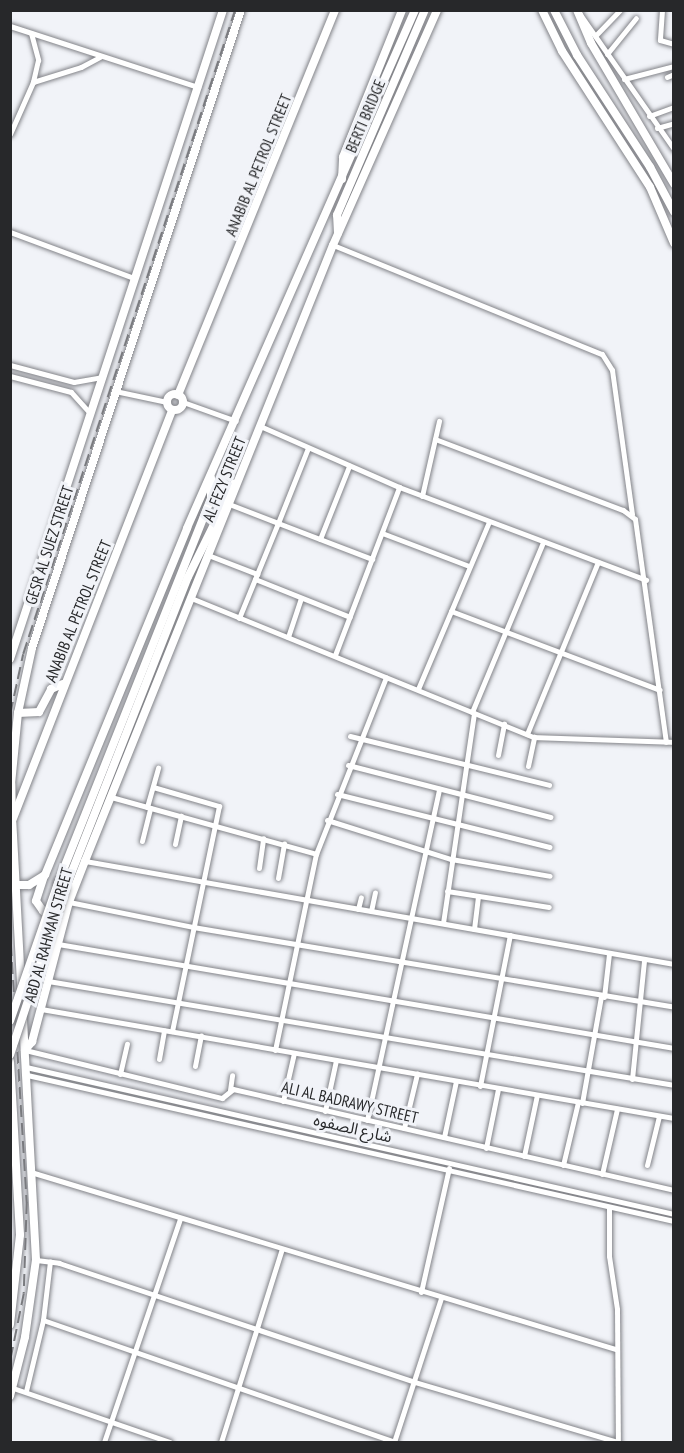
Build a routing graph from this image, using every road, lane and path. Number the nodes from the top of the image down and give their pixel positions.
1 (223, 10) edge
2 (241, 10) edge
3 (335, 10) edge
4 (402, 10) edge
5 (415, 10) edge
6 (425, 10) edge
7 (437, 10) edge
8 (543, 10) edge
9 (554, 10) edge
10 (588, 10) edge
11 (620, 10) edge
12 (662, 10) edge
13 (579, 13) edge
14 (636, 18) dead end
15 (10, 27) edge
16 (31, 33) junction
17 (596, 35) junction
18 (674, 44) edge
19 (607, 54) junction
20 (100, 57) junction
21 (674, 66) edge
22 (624, 79) junction
23 (33, 82) junction
24 (198, 87) junction
25 (192, 105) junction
26 (674, 106) edge
27 (208, 109) junction
28 (649, 116) junction
29 (674, 123) edge
30 (185, 126) junction
31 (657, 128) junction
32 (201, 131) junction
33 (10, 134) edge
34 (674, 149) edge
35 (343, 180) junction
36 (674, 184) edge
37 (674, 212) edge
38 (10, 232) edge
39 (338, 233) junction
40 (674, 243) edge
41 (333, 245) junction
42 (134, 278) junction
43 (10, 365) edge
44 (10, 376) edge
45 (102, 377) junction
46 (84, 382) junction
47 (115, 391) junction
48 (178, 394) junction
49 (79, 397) junction
50 (166, 402) junction
51 (183, 402) junction
52 (172, 410) junction
53 (91, 413) junction
54 (439, 421) dead end
55 (236, 422) junction
56 (260, 426) junction
57 (435, 440) junction
58 (308, 448) junction
59 (349, 466) junction
60 (211, 476) junction
61 (238, 480) junction
62 (399, 487) junction
63 (422, 496) junction
64 (229, 504) junction
65 (632, 515) junction
66 (489, 522) junction
67 (278, 523) junction
68 (382, 532) junction
69 (320, 539) junction
70 (543, 542) junction
71 (208, 555) junction
72 (372, 559) junction
73 (598, 562) junction
74 (470, 567) junction
75 (256, 577) junction
76 (646, 580) junction
77 (191, 598) junction
78 (302, 598) junction
79 (451, 611) junction
80 (350, 617) junction
81 (239, 618) junction
82 (505, 632) junction
83 (288, 637) junction
84 (561, 653) junction
85 (11, 654) edge
86 (335, 655) junction
87 (386, 677) junction
88 (63, 684) junction
89 (418, 689) junction
90 (660, 690) junction
91 (473, 712) junction
92 (18, 713) junction
93 (504, 724) junction
94 (527, 734) junction
95 (350, 736) dead end
96 (534, 736) junction
97 (359, 739) junction
98 (666, 742) junction
99 (674, 742) edge
100 (498, 755) dead end
101 (465, 764) junction
102 (348, 765) junction
103 (528, 766) dead end
104 (158, 768) dead end
105 (549, 785) dead end
106 (153, 787) junction
107 (439, 789) junction
108 (337, 794) junction
109 (460, 794) junction
110 (111, 797) junction
111 (148, 807) junction
112 (181, 816) junction
113 (550, 817) dead end
114 (432, 818) junction
115 (327, 820) junction
116 (12, 823) edge
117 (214, 824) junction
118 (456, 824) junction
119 (264, 838) junction
120 (142, 841) dead end
121 (175, 844) dead end
122 (284, 844) junction
123 (549, 847) dead end
124 (424, 850) junction
125 (316, 854) junction
126 (451, 859) junction
127 (85, 861) junction
128 (259, 868) dead end
129 (45, 875) junction
130 (550, 876) dead end
131 (278, 878) dead end
132 (202, 883) junction
133 (15, 885) junction
134 (62, 886) junction
135 (447, 891) junction
136 (375, 892) dead end
137 (478, 896) junction
138 (361, 897) dead end
139 (306, 900) junction
140 (69, 902) junction
141 (549, 908) dead end
142 (358, 909) junction
143 (371, 911) junction
144 (408, 918) junction
145 (443, 923) junction
146 (193, 927) junction
147 (474, 929) junction
148 (510, 935) junction
149 (58, 944) junction
150 (296, 945) junction
151 (609, 954) junction
152 (644, 960) junction
153 (400, 962) junction
154 (674, 964) edge
155 (185, 966) junction
156 (501, 980) junction
157 (48, 981) junction
158 (288, 983) junction
159 (603, 996) junction
160 (393, 1001) junction
161 (177, 1003) junction
162 (640, 1003) junction
163 (674, 1007) edge
164 (40, 1009) junction
165 (494, 1018) junction
166 (10, 1021) edge
167 (281, 1021) junction
168 (164, 1030) junction
169 (172, 1031) junction
170 (594, 1034) junction
171 (201, 1036) junction
172 (385, 1038) junction
173 (636, 1042) junction
174 (127, 1044) dead end
175 (674, 1048) edge
176 (25, 1050) junction
177 (275, 1050) junction
178 (294, 1053) junction
179 (10, 1055) edge
180 (486, 1055) junction
181 (159, 1059) dead end
182 (336, 1060) junction
183 (10, 1061) edge
184 (195, 1066) dead end
185 (380, 1067) junction
186 (27, 1071) junction
187 (587, 1072) junction
188 (50, 1073) junction
189 (120, 1074) junction
190 (417, 1074) junction
191 (232, 1075) dead end
192 (632, 1079) junction
193 (49, 1080) junction
194 (456, 1081) junction
195 (674, 1085) edge
196 (480, 1086) junction
197 (498, 1089) junction
198 (230, 1090) junction
199 (537, 1095) junction
200 (283, 1101) junction
201 (580, 1102) junction
202 (617, 1109) junction
203 (325, 1111) junction
204 (659, 1116) junction
205 (674, 1118) edge
206 (367, 1120) junction
207 (404, 1128) junction
208 (444, 1137) junction
209 (486, 1148) junction
210 (12, 1149) edge
211 (524, 1156) junction
212 (450, 1164) junction
213 (563, 1165) junction
214 (647, 1165) dead end
215 (448, 1172) junction
216 (34, 1173) junction
217 (602, 1174) junction
218 (674, 1190) edge
219 (609, 1208) junction
220 (674, 1214) edge
221 (35, 1216) junction
222 (19, 1217) junction
223 (180, 1219) junction
224 (674, 1221) edge
225 (282, 1249) junction
226 (36, 1260) junction
227 (50, 1261) junction
228 (421, 1292) junction
229 (156, 1293) junction
230 (441, 1298) junction
231 (43, 1320) junction
232 (10, 1324) edge
233 (257, 1330) junction
234 (615, 1349) junction
235 (135, 1352) junction
236 (415, 1382) junction
237 (239, 1388) junction
238 (26, 1391) junction
239 (12, 1392) edge
240 (111, 1421) junction
241 (394, 1442) edge
242 (618, 1442) edge
243 (104, 1443) edge
244 (170, 1443) edge
245 (221, 1443) edge

1 - 24 main road, GESR AL SUEZ STREET
2 - 27 main road, GESR AL SUEZ STREET
3 - 48 main road, ANABIB AL PETROL STREET
4 - 35 main road
5 - 35 main road, BERTI BRIDGE
6 - 39 main road, BERTI BRIDGE
7 - 39 main road
8 - 40 main road
9 - 37 main road
10 - 13 street
11 - 17 street
12 - 18 street
13 - 17 street
13 - 36 main road
14 - 19 street
15 - 16 street
16 - 20 street
16 - 23 street
17 - 19 street
19 - 22 street
20 - 23 street
20 - 24 street
21 - 22 street
22 - 28 street
23 - 33 street
24 - 25 main road, GESR AL SUEZ STREET
25 - 27 main road
25 - 30 main road, GESR AL SUEZ STREET
26 - 28 street
27 - 32 main road, GESR AL SUEZ STREET
28 - 31 street
29 - 31 street
30 - 32 main road
30 - 42 main road, GESR AL SUEZ STREET
31 - 34 street
32 - 47 main road, GESR AL SUEZ STREET
35 - 55 main road, BERTI BRIDGE
38 - 42 street
39 - 41 main road
41 - 56 main road
41 - 65 street
42 - 45 main road, GESR AL SUEZ STREET
43 - 46 street
44 - 49 street
45 - 46 street
45 - 53 main road, GESR AL SUEZ STREET
46 - 49 street
47 - 50 street
47 - 92 main road, GESR AL SUEZ STREET
48 - 50 main road
48 - 51 main road
49 - 53 street
50 - 52 main road
51 - 52 main road
51 - 55 street
52 - 88 main road, ANABIB AL PETROL STREET
53 - 85 main road, GESR AL SUEZ STREET
54 - 57 street
55 - 60 main road, BERTI BRIDGE
56 - 58 street, AL FEZY STREET
56 - 61 main road, AL FEZY STREET
57 - 63 street
57 - 65 street
58 - 59 street, AL FEZY STREET
58 - 67 street
59 - 62 street, AL FEZY STREET
59 - 69 street
60 - 129 main road, BERTI BRIDGE
60 - 134 main road
61 - 64 main road, AL FEZY STREET
61 - 134 main road
62 - 63 street, AL FEZY STREET
62 - 68 street
63 - 66 street, AL FEZY STREET
64 - 67 street
64 - 71 main road, AL FEZY STREET
65 - 76 street
66 - 70 street, AL FEZY STREET
66 - 74 street
67 - 69 street
67 - 75 street
68 - 72 street
68 - 74 street
69 - 72 street
70 - 73 street, AL FEZY STREET
70 - 82 street
71 - 75 street
71 - 77 main road, AL FEZY STREET
72 - 80 street
73 - 76 street, AL FEZY STREET
73 - 84 street
74 - 79 street
75 - 78 street
75 - 81 street
76 - 90 street
77 - 81 street
77 - 110 main road, AL FEZY STREET
78 - 80 street
78 - 83 street
79 - 82 street
79 - 89 street
80 - 86 street
81 - 83 street
82 - 84 street
82 - 91 street
83 - 86 street
84 - 90 street
84 - 94 street
86 - 87 street
87 - 89 street
87 - 97 street
88 - 92 main road
88 - 116 main road, ANABIB AL PETROL STREET
89 - 91 street
90 - 98 street
91 - 93 street
91 - 101 street
92 - 116 main road, GESR AL SUEZ STREET
93 - 94 street
93 - 100 street
94 - 96 street
95 - 97 street
96 - 98 street
96 - 103 street
97 - 101 street
97 - 102 street
98 - 99 street
101 - 105 street
101 - 109 street
102 - 107 street
102 - 108 street
104 - 106 street
106 - 111 street
106 - 117 street
107 - 109 street
107 - 114 street
108 - 114 street
108 - 115 street
109 - 113 street
109 - 118 street
110 - 111 street
110 - 127 main road, AL FEZY STREET
111 - 112 street
111 - 120 street
112 - 117 street
112 - 121 street
114 - 118 street
114 - 124 street
115 - 124 street
115 - 125 street
116 - 133 main road, GESR AL SUEZ STREET
117 - 119 street
117 - 132 street
118 - 123 street
118 - 126 street
119 - 122 street
119 - 128 street
122 - 125 street
122 - 131 street
124 - 126 street
124 - 144 street
125 - 139 street
126 - 130 street
126 - 135 street
127 - 132 street
127 - 140 main road, ABD AL RAHMAN STREET
129 - 133 main road
129 - 140 main road, BERTI BRIDGE
132 - 139 street
132 - 146 street
133 - 176 main road, GESR AL SUEZ STREET
134 - 166 main road, bridge
134 - 179 main road, bridge
135 - 137 street
135 - 145 street
136 - 143 street
137 - 141 street
137 - 147 street
138 - 142 street
139 - 142 street
139 - 150 street
140 - 146 street
140 - 149 main road, ABD AL RAHMAN STREET
142 - 143 street
143 - 144 street
144 - 145 street
144 - 153 street
145 - 147 street
146 - 150 street
146 - 155 street
147 - 148 street
148 - 151 street
148 - 156 street
149 - 155 street
149 - 157 main road, ABD AL RAHMAN STREET
150 - 153 street
150 - 158 street
151 - 152 street
151 - 159 street
152 - 154 street
152 - 162 street
153 - 156 street
153 - 160 street
155 - 158 street
155 - 161 street
156 - 159 street
156 - 165 street
157 - 161 street
157 - 164 main road, ABD AL RAHMAN STREET
158 - 160 street
158 - 167 street
159 - 162 street
159 - 170 street
160 - 165 street
160 - 172 street
161 - 167 street
161 - 169 street
162 - 163 street
162 - 173 street
164 - 168 street
164 - 176 main road, ABD AL RAHMAN STREET
165 - 170 street
165 - 180 street
167 - 172 street
167 - 177 street
168 - 169 street
168 - 181 street
169 - 171 street
170 - 173 street
170 - 187 street
171 - 177 street
171 - 184 street
172 - 180 street
172 - 185 street
173 - 175 street
173 - 192 street
174 - 189 street
176 - 186 main road, GESR AL SUEZ STREET
176 - 189 street, ALI AL BADRAWY STREET
177 - 178 street
178 - 182 street
178 - 200 street
180 - 187 street
180 - 196 street
182 - 185 street
182 - 203 street
183 - 210 main road
185 - 190 street
185 - 206 street
186 - 188 street, شارع الصفوه
186 - 193 street, شارع الصفوه
186 - 216 main road, GESR AL SUEZ STREET
187 - 192 street
187 - 201 street
188 - 193 street
188 - 212 street, شارع الصفوه
189 - 198 street, ALI AL BADRAWY STREET
190 - 194 street
190 - 207 street
191 - 198 street
192 - 195 street
193 - 215 street, شارع الصفوه
194 - 196 street
194 - 208 street
196 - 197 street
197 - 199 street
197 - 209 street
198 - 200 street, ALI AL BADRAWY STREET
199 - 201 street
199 - 211 street
200 - 203 street, ALI AL BADRAWY STREET
201 - 202 street
201 - 213 street
202 - 204 street
202 - 217 street
203 - 206 street, ALI AL BADRAWY STREET
204 - 205 street
204 - 214 street
206 - 207 street, ALI AL BADRAWY STREET
207 - 208 street, ALI AL BADRAWY STREET
208 - 209 street, ALI AL BADRAWY STREET
209 - 211 street, ALI AL BADRAWY STREET
210 - 222 main road
211 - 213 street, ALI AL BADRAWY STREET
212 - 215 street
212 - 220 street, شارع الصفوه
213 - 217 street, ALI AL BADRAWY STREET
215 - 219 street, شارع الصفوه
215 - 228 street
216 - 221 main road, GESR AL SUEZ STREET
216 - 223 street
217 - 218 street, ALI AL BADRAWY STREET
219 - 224 street, شارع الصفوه
219 - 234 street
221 - 222 main road
221 - 226 main road, GESR AL SUEZ STREET
222 - 232 main road
223 - 225 street
223 - 229 street
225 - 228 street
225 - 233 street
226 - 227 street
226 - 239 main road, GESR AL SUEZ STREET
227 - 229 street
227 - 231 street
228 - 230 street
229 - 233 street
229 - 235 street
230 - 234 street
230 - 236 street
231 - 235 street
231 - 238 street
233 - 236 street
233 - 237 street
234 - 242 street
235 - 237 street
235 - 240 street
236 - 241 street
236 - 242 street
237 - 241 street
237 - 245 street
238 - 239 street
238 - 240 street
240 - 243 street
240 - 244 street

